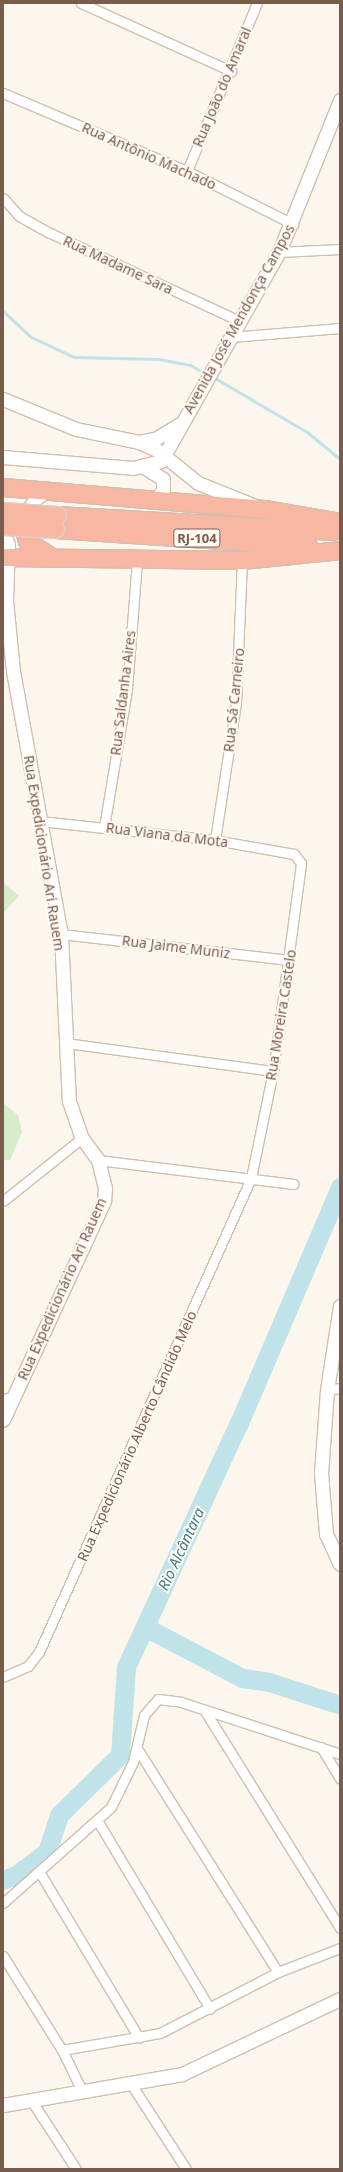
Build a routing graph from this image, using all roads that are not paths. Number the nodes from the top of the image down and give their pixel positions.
1 (81, 3) edge
2 (257, 3) edge
3 (231, 71) junction
4 (3, 93) edge
5 (340, 100) edge
6 (187, 171) junction
7 (3, 198) edge
8 (293, 224) junction
9 (340, 250) edge
10 (279, 252) junction
11 (240, 321) junction
12 (340, 328) edge
13 (231, 337) junction
14 (3, 399) edge
15 (180, 424) junction
16 (139, 442) junction
17 (3, 457) edge
18 (165, 457) junction
19 (144, 467) junction
20 (3, 488) edge
21 (48, 490) junction
22 (157, 499) junction
23 (264, 509) junction
24 (3, 511) edge
25 (21, 519) junction
26 (56, 522) junction
27 (340, 522) edge
28 (3, 526) edge
29 (340, 531) edge
30 (6, 548) edge
31 (340, 549) edge
32 (54, 558) junction
33 (137, 559) junction
34 (242, 560) junction
35 (40, 820) junction
36 (104, 826) junction
37 (215, 840) junction
38 (294, 854) joint
39 (61, 934) junction
40 (290, 960) junction
41 (66, 1043) junction
42 (273, 1071) junction
43 (82, 1138) junction
44 (98, 1160) junction
45 (251, 1178) junction
46 (294, 1184) dead end
47 (3, 1201) edge
48 (340, 1306) edge
49 (340, 1388) edge
50 (327, 1390) junction
51 (8, 1398) edge
52 (3, 1420) edge
53 (340, 1564) edge
54 (3, 1677) edge
55 (205, 1711) junction
56 (321, 1747) junction
57 (138, 1750) junction
58 (340, 1754) edge
59 (340, 1779) edge
60 (97, 1820) junction
61 (40, 1873) junction
62 (3, 1903) edge
63 (340, 1928) edge
64 (340, 1948) edge
65 (3, 1956) edge
66 (278, 1972) junction
67 (340, 1999) edge
68 (210, 2009) junction
69 (139, 2038) junction
70 (62, 2050) junction
71 (130, 2084) junction
72 (82, 2091) junction
73 (31, 2100) junction
74 (3, 2105) edge
75 (76, 2169) edge
76 (186, 2169) edge

1 - 3 street
2 - 3 street, Rua João do Amaral
3 - 6 street, Rua João do Amaral
4 - 6 street, Rua Antônio Machado
5 - 8 street, Avenida José Mendonça Campos
6 - 8 street, Rua Antônio Machado
7 - 11 street, Rua Madame Sara
8 - 10 street, Avenida José Mendonça Campos
9 - 10 street
10 - 11 street, Avenida José Mendonça Campos
11 - 13 street, Avenida José Mendonça Campos
12 - 13 street
13 - 15 street, Avenida José Mendonça Campos
14 - 16 street, Avenida José Mendonça Campos
15 - 16 street, Avenida José Mendonça Campos
15 - 18 street, Avenida José Mendonça Campos
16 - 18 street
16 - 19 street
17 - 19 street
18 - 19 street
18 - 23 street
19 - 22 street
20 - 21 highway
21 - 22 highway
21 - 25 street, Rua Expedicionário Ari Rauem
22 - 23 highway
23 - 27 highway
24 - 26 highway, RJ-104, bridge
25 - 30 street, Rua Expedicionário Ari Rauem
25 - 32 highway
26 - 28 highway, RJ-104, bridge
26 - 29 highway, RJ-104
26 - 31 highway, RJ-104
30 - 32 highway
30 - 35 street, Rua Expedicionário Ari Rauem
31 - 34 highway
32 - 33 highway
33 - 34 highway
33 - 36 street, Rua Saldanha Aires
34 - 37 street, Rua Sá Carneiro
35 - 36 street, Rua Viana da Mota
35 - 39 street, Rua Expedicionário Ari Rauem
36 - 37 street, Rua Viana da Mota
37 - 38 street, Rua Viana da Mota
38 - 40 street, Rua Moreira Castelo
39 - 40 street, Rua Jaime Muniz
39 - 41 street, Rua Expedicionário Ari Rauem
40 - 42 street, Rua Moreira Castelo
41 - 42 street
41 - 43 street, Rua Expedicionário Ari Rauem
42 - 45 street, Rua Moreira Castelo
43 - 44 street, Rua Expedicionário Ari Rauem
43 - 47 street
44 - 45 street
44 - 51 street, Rua Expedicionário Ari Rauem
45 - 46 street
45 - 54 street, Rua Expedicionário Alberto Cândido Melo
48 - 50 street
49 - 50 street
50 - 53 street
51 - 52 street, Rua Expedicionário Ari Rauem
55 - 56 street
55 - 57 street
55 - 63 street
56 - 58 street
56 - 59 street
57 - 60 street
57 - 66 street
60 - 61 street
60 - 68 street
61 - 62 street
61 - 69 street
64 - 66 street
65 - 70 street
66 - 68 street
67 - 71 street
68 - 69 street
69 - 70 street
70 - 72 street
71 - 72 street
71 - 76 street
72 - 73 street
73 - 74 street
73 - 75 street

